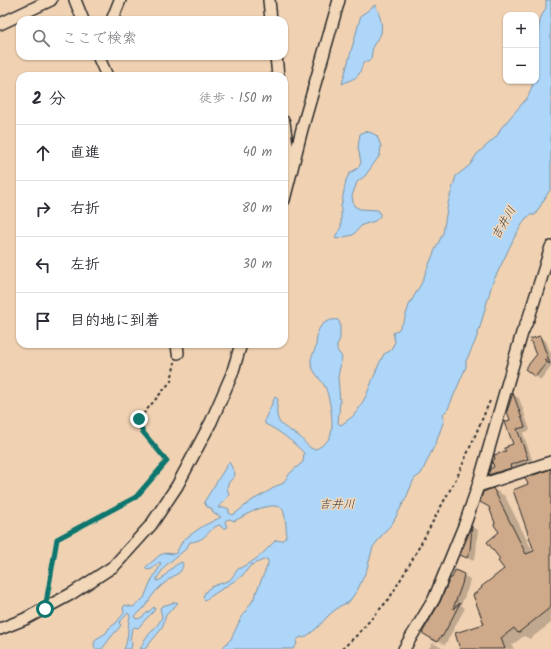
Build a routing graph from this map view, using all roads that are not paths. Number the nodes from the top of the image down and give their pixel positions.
1 (51, 0) edge
2 (75, 0) edge
3 (120, 0) edge
4 (269, 0) edge
5 (339, 0) edge
6 (16, 16) edge
7 (17, 16) edge
8 (81, 16) edge
9 (114, 16) edge
10 (271, 16) edge
11 (0, 24) edge
12 (100, 60) edge
13 (276, 60) edge
14 (105, 72) edge
15 (278, 72) edge
16 (288, 157) edge
17 (290, 174) junction
18 (288, 183) edge
19 (551, 247) edge
20 (240, 348) edge
21 (551, 462) edge
22 (478, 486) junction
23 (0, 629) edge
24 (404, 649) edge

1 - 7 street
2 - 8 street
3 - 9 street
4 - 10 street
5 - 17 street
6 - 11 street
12 - 14 street
13 - 15 street
16 - 17 street
17 - 18 street
19 - 22 street
20 - 23 street
21 - 22 street
22 - 24 street

